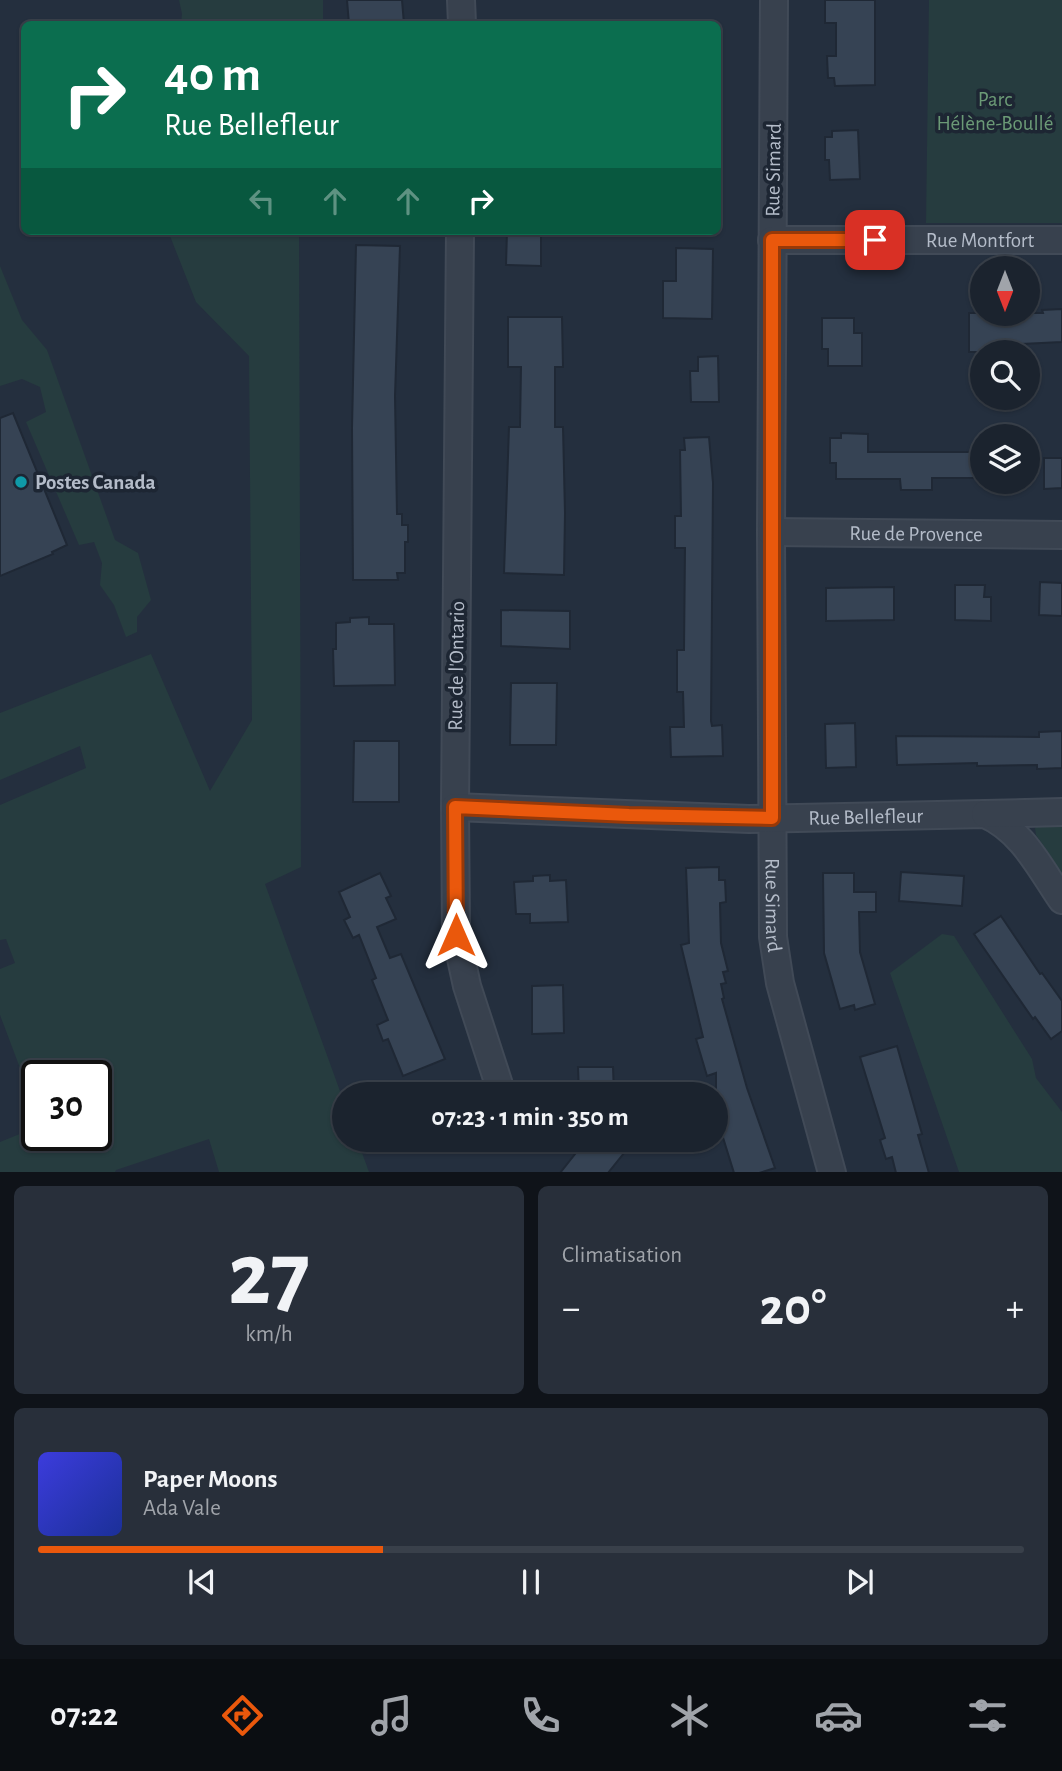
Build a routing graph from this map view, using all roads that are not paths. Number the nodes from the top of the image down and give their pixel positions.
1 (461, 0) edge
2 (774, 0) edge
3 (462, 21) edge
4 (460, 235) edge
5 (772, 240) junction
6 (1062, 240) edge
7 (771, 532) junction
8 (1062, 535) edge
9 (455, 807) junction
10 (1062, 812) edge
11 (985, 814) junction
12 (772, 818) junction
13 (1062, 900) edge
14 (498, 1082) edge
15 (832, 1172) edge

1 - 3 street
2 - 5 street, Rue Simard
4 - 9 street, Rue de l'Ontario
5 - 6 street, Rue Montfort
5 - 7 street, Rue Simard
7 - 8 street, Rue de Provence
7 - 12 street, Rue Simard
9 - 12 street, Rue Bellefleur
9 - 14 street, Rue de l'Ontario
10 - 11 street, Rue Bellefleur
11 - 12 street, Rue Bellefleur
11 - 13 street
12 - 15 street, Rue Simard

